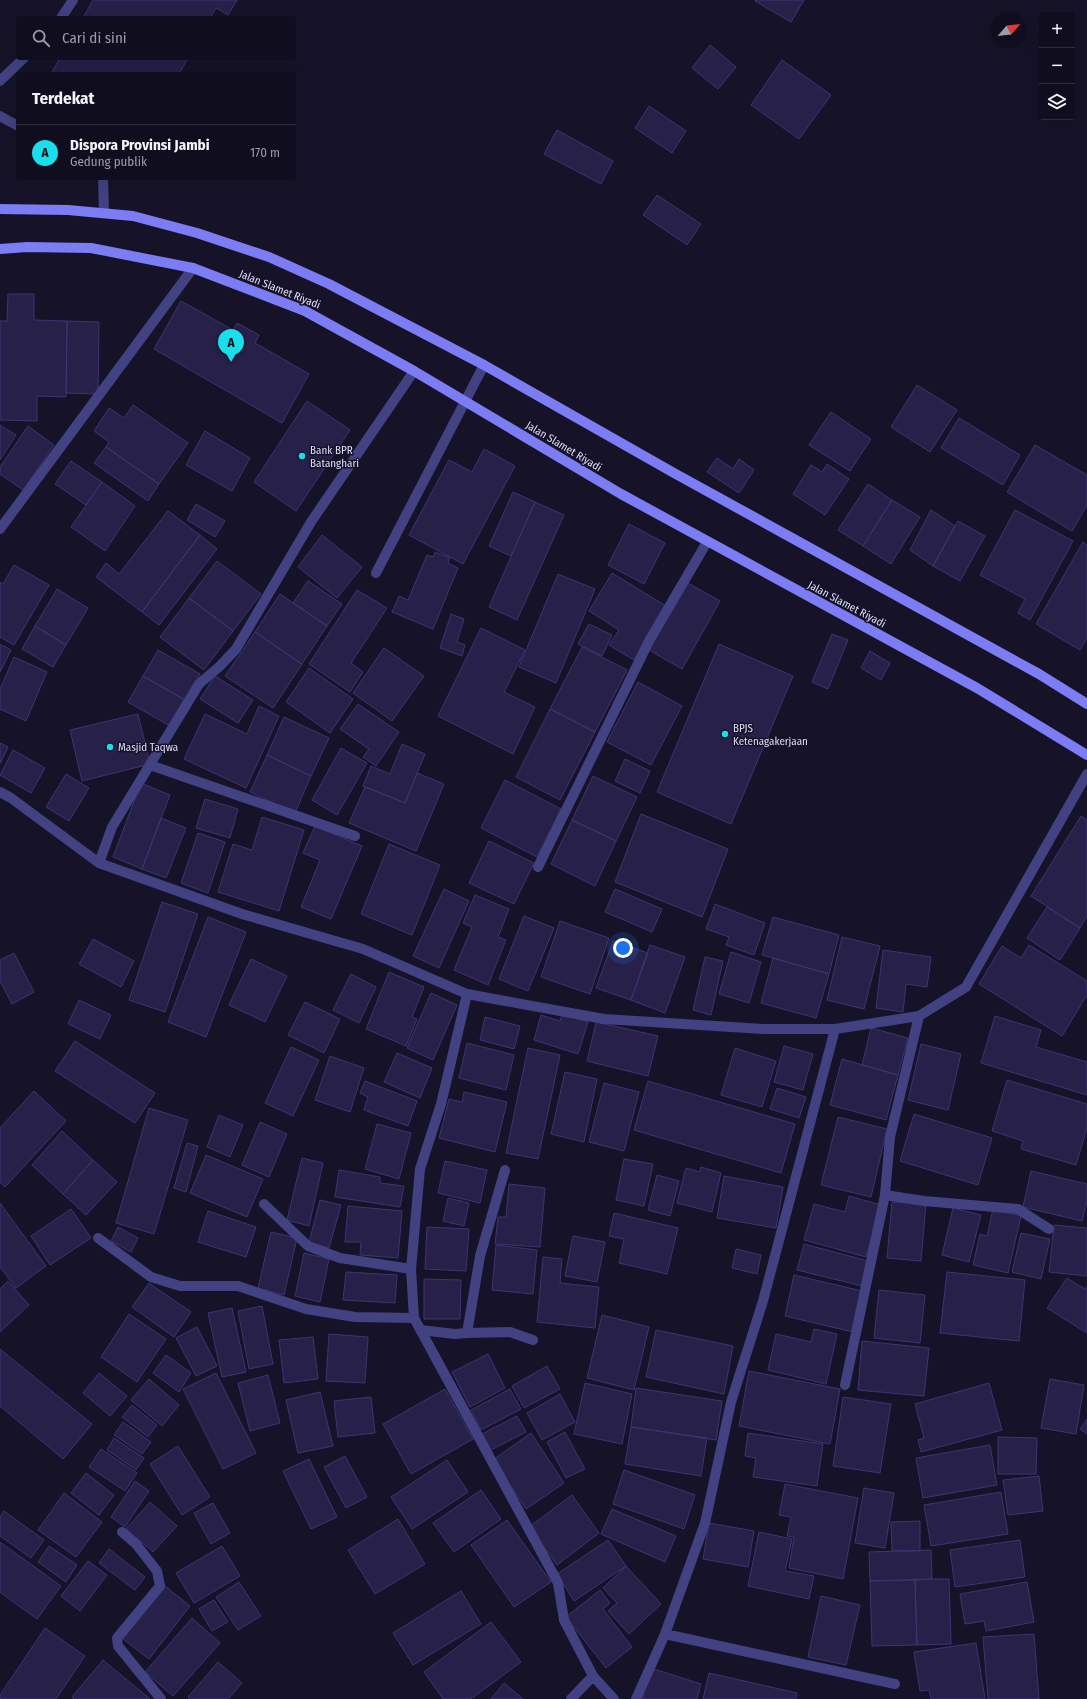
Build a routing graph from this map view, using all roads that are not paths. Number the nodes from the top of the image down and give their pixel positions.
1 (73, 0) edge
2 (62, 16) edge
3 (22, 60) edge
4 (0, 81) edge
5 (0, 116) edge
6 (16, 125) edge
7 (103, 180) edge
8 (0, 209) edge
9 (104, 213) junction
10 (0, 249) edge
11 (194, 268) junction
12 (484, 365) junction
13 (414, 371) junction
14 (465, 402) junction
15 (0, 529) edge
16 (707, 542) junction
17 (376, 573) dead end
18 (1087, 704) edge
19 (1087, 755) edge
20 (150, 765) junction
21 (1087, 774) edge
22 (0, 792) edge
23 (355, 836) dead end
24 (99, 863) junction
25 (538, 868) dead end
26 (467, 994) junction
27 (919, 1016) junction
28 (835, 1029) junction
29 (505, 1170) dead end
30 (885, 1195) junction
31 (264, 1204) dead end
32 (1048, 1229) dead end
33 (98, 1238) dead end
34 (411, 1270) junction
35 (414, 1318) junction
36 (420, 1330) junction
37 (467, 1333) junction
38 (533, 1340) dead end
39 (845, 1385) dead end
40 (122, 1532) dead end
41 (666, 1634) junction
42 (593, 1676) junction
43 (895, 1684) dead end
44 (161, 1699) edge
45 (571, 1699) edge
46 (614, 1699) edge
47 (636, 1699) edge

1 - 2 street
3 - 4 street
5 - 6 street
7 - 9 street
8 - 9 main road, Jalan Slamet Riyadi
9 - 12 main road, Jalan Slamet Riyadi
10 - 11 main road, Jalan Slamet Riyadi
11 - 13 main road, Jalan Slamet Riyadi
11 - 15 street
12 - 14 street
12 - 18 main road, Jalan Slamet Riyadi
13 - 14 main road, Jalan Slamet Riyadi
13 - 20 street
14 - 16 main road, Jalan Slamet Riyadi
14 - 17 street
16 - 19 main road, Jalan Slamet Riyadi
16 - 25 street
20 - 23 street
20 - 24 street
21 - 27 street
22 - 24 street
24 - 26 street
26 - 28 street
26 - 34 street
27 - 28 street
27 - 30 street
28 - 41 street
29 - 37 street
30 - 32 street
30 - 39 street
31 - 34 street
33 - 35 street
34 - 35 street
35 - 36 street
36 - 37 street
36 - 42 street
37 - 38 street
40 - 44 street
41 - 43 street
41 - 47 street
42 - 45 street
42 - 46 street

